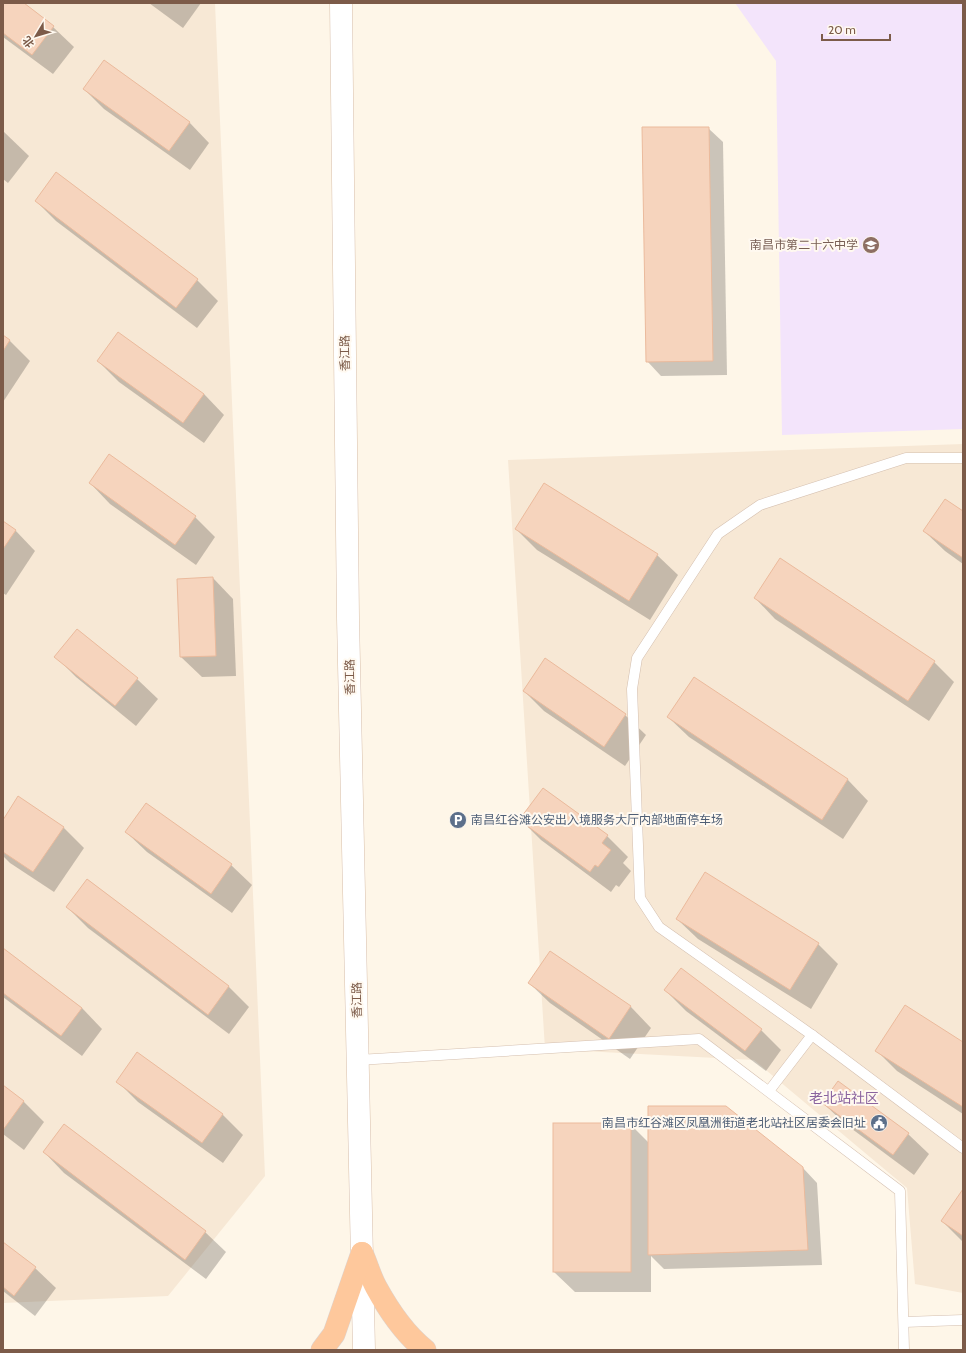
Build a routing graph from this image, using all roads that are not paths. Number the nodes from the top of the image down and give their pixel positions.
1 (341, 3) edge
2 (963, 458) edge
3 (812, 1035) junction
4 (358, 1060) junction
5 (769, 1091) junction
6 (963, 1148) edge
7 (362, 1253) junction
8 (963, 1320) edge
9 (904, 1322) junction
10 (322, 1350) edge
11 (364, 1350) edge
12 (425, 1350) edge
13 (904, 1350) edge

1 - 4 main road, 香江路
2 - 3 lane
3 - 5 lane
3 - 6 lane
4 - 5 lane
4 - 7 main road, 香江路
5 - 9 lane
7 - 10 highway
7 - 11 main road, 香江路
7 - 12 highway
8 - 9 lane
9 - 13 lane

